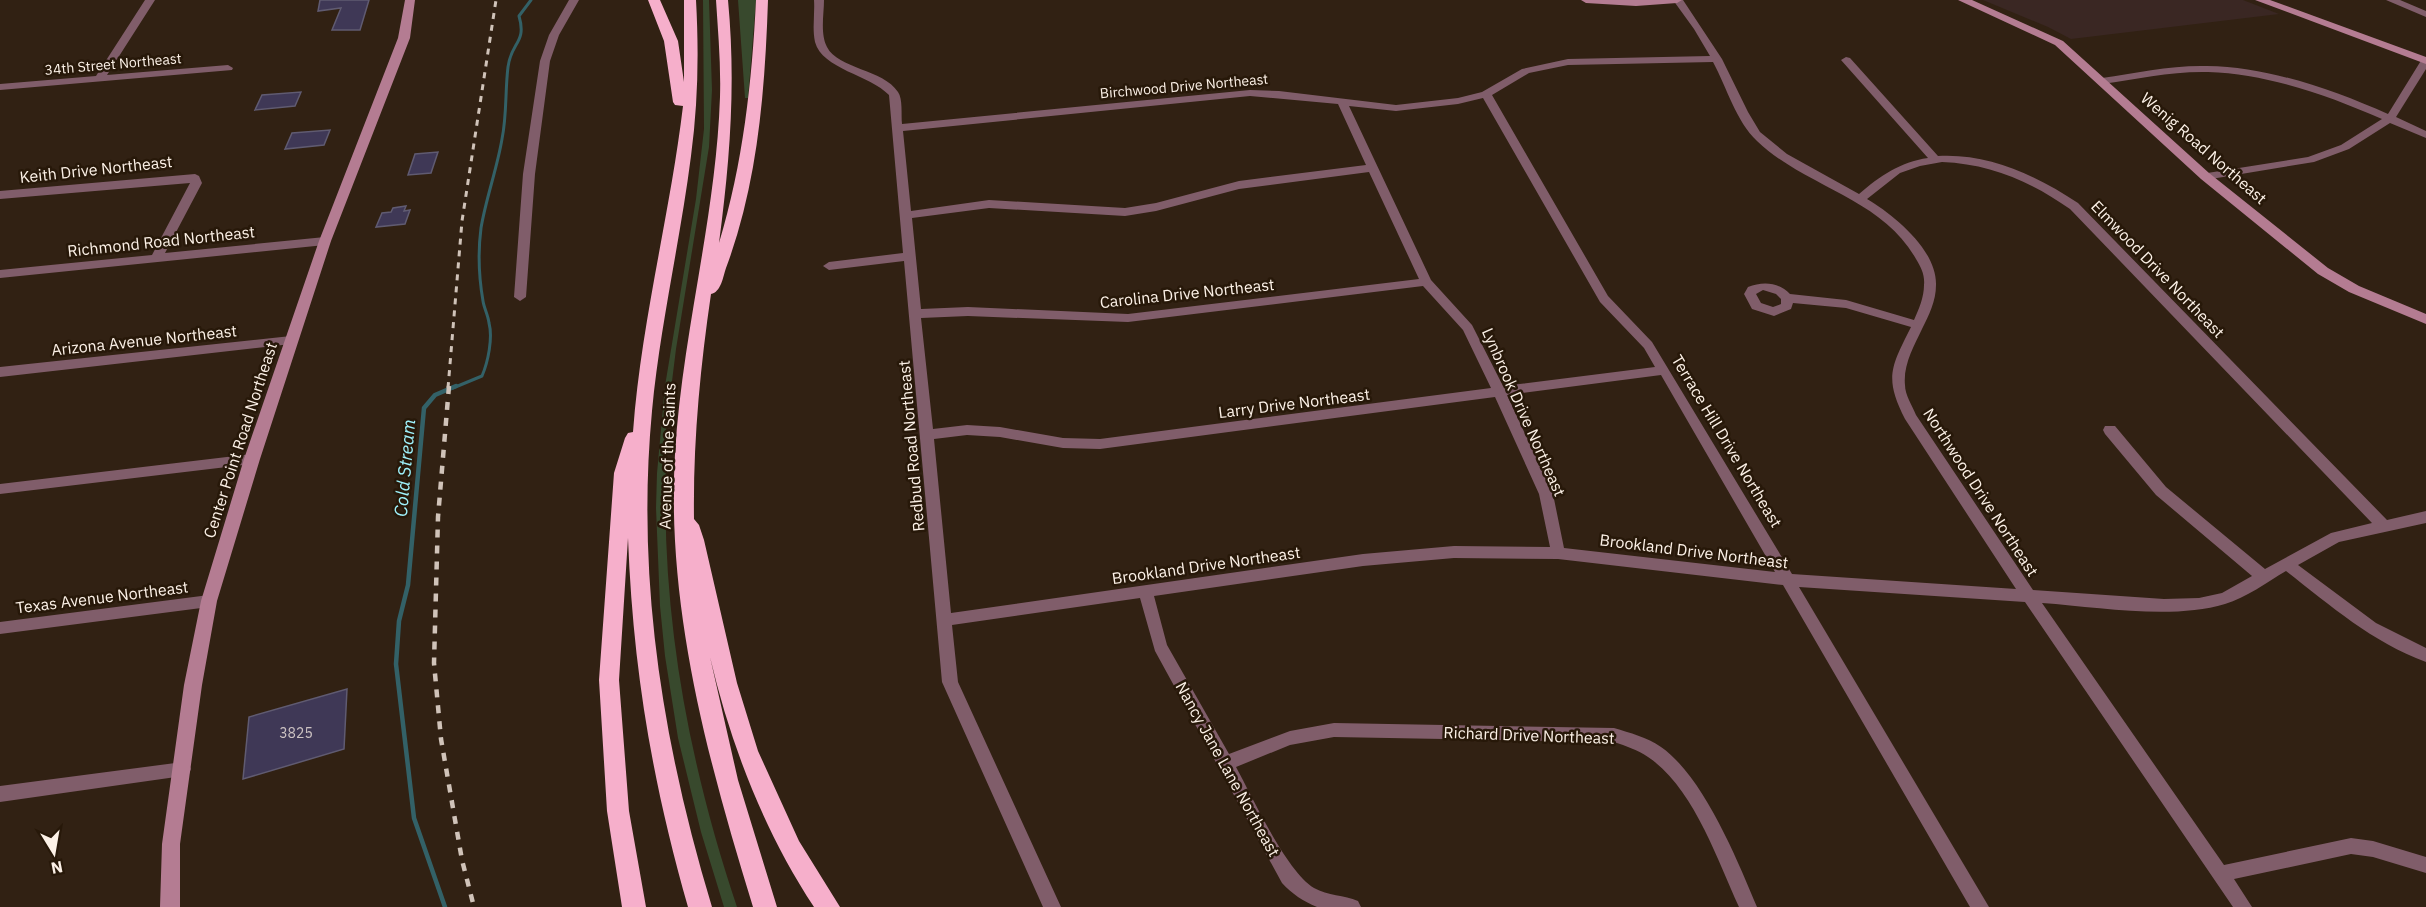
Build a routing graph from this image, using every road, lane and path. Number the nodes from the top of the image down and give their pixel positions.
1 (150, 0) edge
2 (410, 0) edge
3 (574, 0) edge
4 (654, 0) edge
5 (690, 0) edge
6 (722, 0) edge
7 (762, 0) edge
8 (819, 0) edge
9 (1586, 0) edge
10 (1677, 0) edge
11 (1963, 0) edge
12 (2261, 0) edge
13 (2391, 0) edge
14 (2426, 14) edge
15 (1717, 59) junction
16 (1846, 60) dead end
17 (2426, 61) edge
18 (228, 68) dead end
19 (99, 79) junction
20 (2102, 81) junction
21 (0, 87) edge
22 (1486, 94) junction
23 (1343, 103) junction
24 (2390, 118) junction
25 (898, 128) junction
26 (2426, 135) edge
27 (685, 140) junction
28 (1937, 161) junction
29 (1372, 168) junction
30 (2205, 176) junction
31 (0, 195) edge
32 (1859, 200) junction
33 (906, 214) junction
34 (325, 241) junction
35 (909, 256) junction
36 (156, 259) junction
37 (829, 266) dead end
38 (0, 274) edge
39 (1426, 282) junction
40 (520, 297) dead end
41 (1787, 298) dead end
42 (701, 310) junction
43 (915, 314) junction
44 (2426, 319) edge
45 (1918, 326) junction
46 (291, 340) junction
47 (1665, 370) junction
48 (0, 372) edge
49 (1500, 394) junction
50 (644, 411) junction
51 (2110, 430) dead end
52 (927, 435) junction
53 (252, 459) junction
54 (0, 489) edge
55 (683, 503) junction
56 (2426, 517) edge
57 (2383, 525) junction
58 (1558, 553) junction
59 (2287, 564) junction
60 (2264, 577) junction
61 (1789, 580) junction
62 (1146, 592) junction
63 (2029, 596) junction
64 (209, 601) junction
65 (944, 620) junction
66 (0, 628) edge
67 (2426, 655) edge
68 (1224, 764) junction
69 (183, 769) junction
70 (0, 794) edge
71 (2426, 865) edge
72 (2219, 874) junction
73 (170, 907) edge
74 (634, 907) edge
75 (700, 907) edge
76 (765, 907) edge
77 (828, 907) edge
78 (1052, 907) edge
79 (1352, 907) edge
80 (1748, 907) edge
81 (1980, 907) edge
82 (2243, 907) edge

1 - 19 street
2 - 34 main road, Center Point Road Northeast
3 - 40 street
4 - 27 highway
5 - 27 highway, Avenue of the Saints
6 - 42 highway, Avenue of the Saints
7 - 42 highway
8 - 25 street, Redbud Road Northeast
9 - 10 main road
10 - 15 street, Northwood Drive Northeast
11 - 20 main road, Wenig Road Northeast
12 - 17 main road
13 - 14 street
15 - 22 street, Birchwood Drive Northeast
15 - 32 street, Northwood Drive Northeast
16 - 28 street
17 - 24 street
18 - 19 street, 34th Street Northeast
19 - 21 street, 34th Street Northeast
20 - 24 street
20 - 30 main road, Wenig Road Northeast
22 - 23 street, Birchwood Drive Northeast
22 - 47 street, Terrace Hill Drive Northeast
23 - 25 street, Birchwood Drive Northeast
23 - 29 street, Lynbrook Drive Northeast
24 - 26 street
24 - 30 street
25 - 33 street, Redbud Road Northeast
27 - 50 highway, Avenue of the Saints
28 - 32 street, Elmwood Drive Northeast
28 - 57 street, Elmwood Drive Northeast
29 - 33 street
29 - 39 street, Lynbrook Drive Northeast
30 - 44 main road, Wenig Road Northeast
31 - 36 street, Keith Drive Northeast
32 - 45 street, Northwood Drive Northeast
33 - 35 street, Redbud Road Northeast
34 - 36 street, Richmond Road Northeast
34 - 46 main road, Center Point Road Northeast
35 - 37 street
35 - 43 street, Redbud Road Northeast
36 - 38 street, Richmond Road Northeast
39 - 43 street, Carolina Drive Northeast
39 - 49 street, Lynbrook Drive Northeast
41 - 45 street
42 - 55 highway, Avenue of the Saints
43 - 52 street, Redbud Road Northeast
45 - 63 street, Northwood Drive Northeast
46 - 48 street, Arizona Avenue Northeast
46 - 53 main road, Center Point Road Northeast
47 - 49 street, Larry Drive Northeast
47 - 61 street, Terrace Hill Drive Northeast
49 - 52 street, Larry Drive Northeast
49 - 58 street, Lynbrook Drive Northeast
50 - 74 highway
50 - 75 highway, Avenue of the Saints
51 - 60 street
52 - 65 street, Redbud Road Northeast
53 - 54 street
53 - 64 main road, Center Point Road Northeast
55 - 76 highway, Avenue of the Saints
55 - 77 highway
56 - 57 street, Brookland Drive Northeast
57 - 59 street, Brookland Drive Northeast
58 - 61 street, Brookland Drive Northeast
58 - 62 street, Brookland Drive Northeast
59 - 60 street, Brookland Drive Northeast
59 - 67 street
60 - 63 street, Brookland Drive Northeast
61 - 63 street, Brookland Drive Northeast
61 - 81 street, Terrace Hill Drive Northeast
62 - 65 street, Brookland Drive Northeast
62 - 68 street, Nancy Jane Lane Northeast
63 - 72 street, Northwood Drive Northeast
64 - 66 street, Texas Avenue Northeast
64 - 69 main road, Center Point Road Northeast
65 - 78 street, Redbud Road Northeast
68 - 79 street, Nancy Jane Lane Northeast
68 - 80 street, Richard Drive Northeast
69 - 70 street
69 - 73 main road, Center Point Road Northeast
71 - 72 street
72 - 82 street, Northwood Drive Northeast

